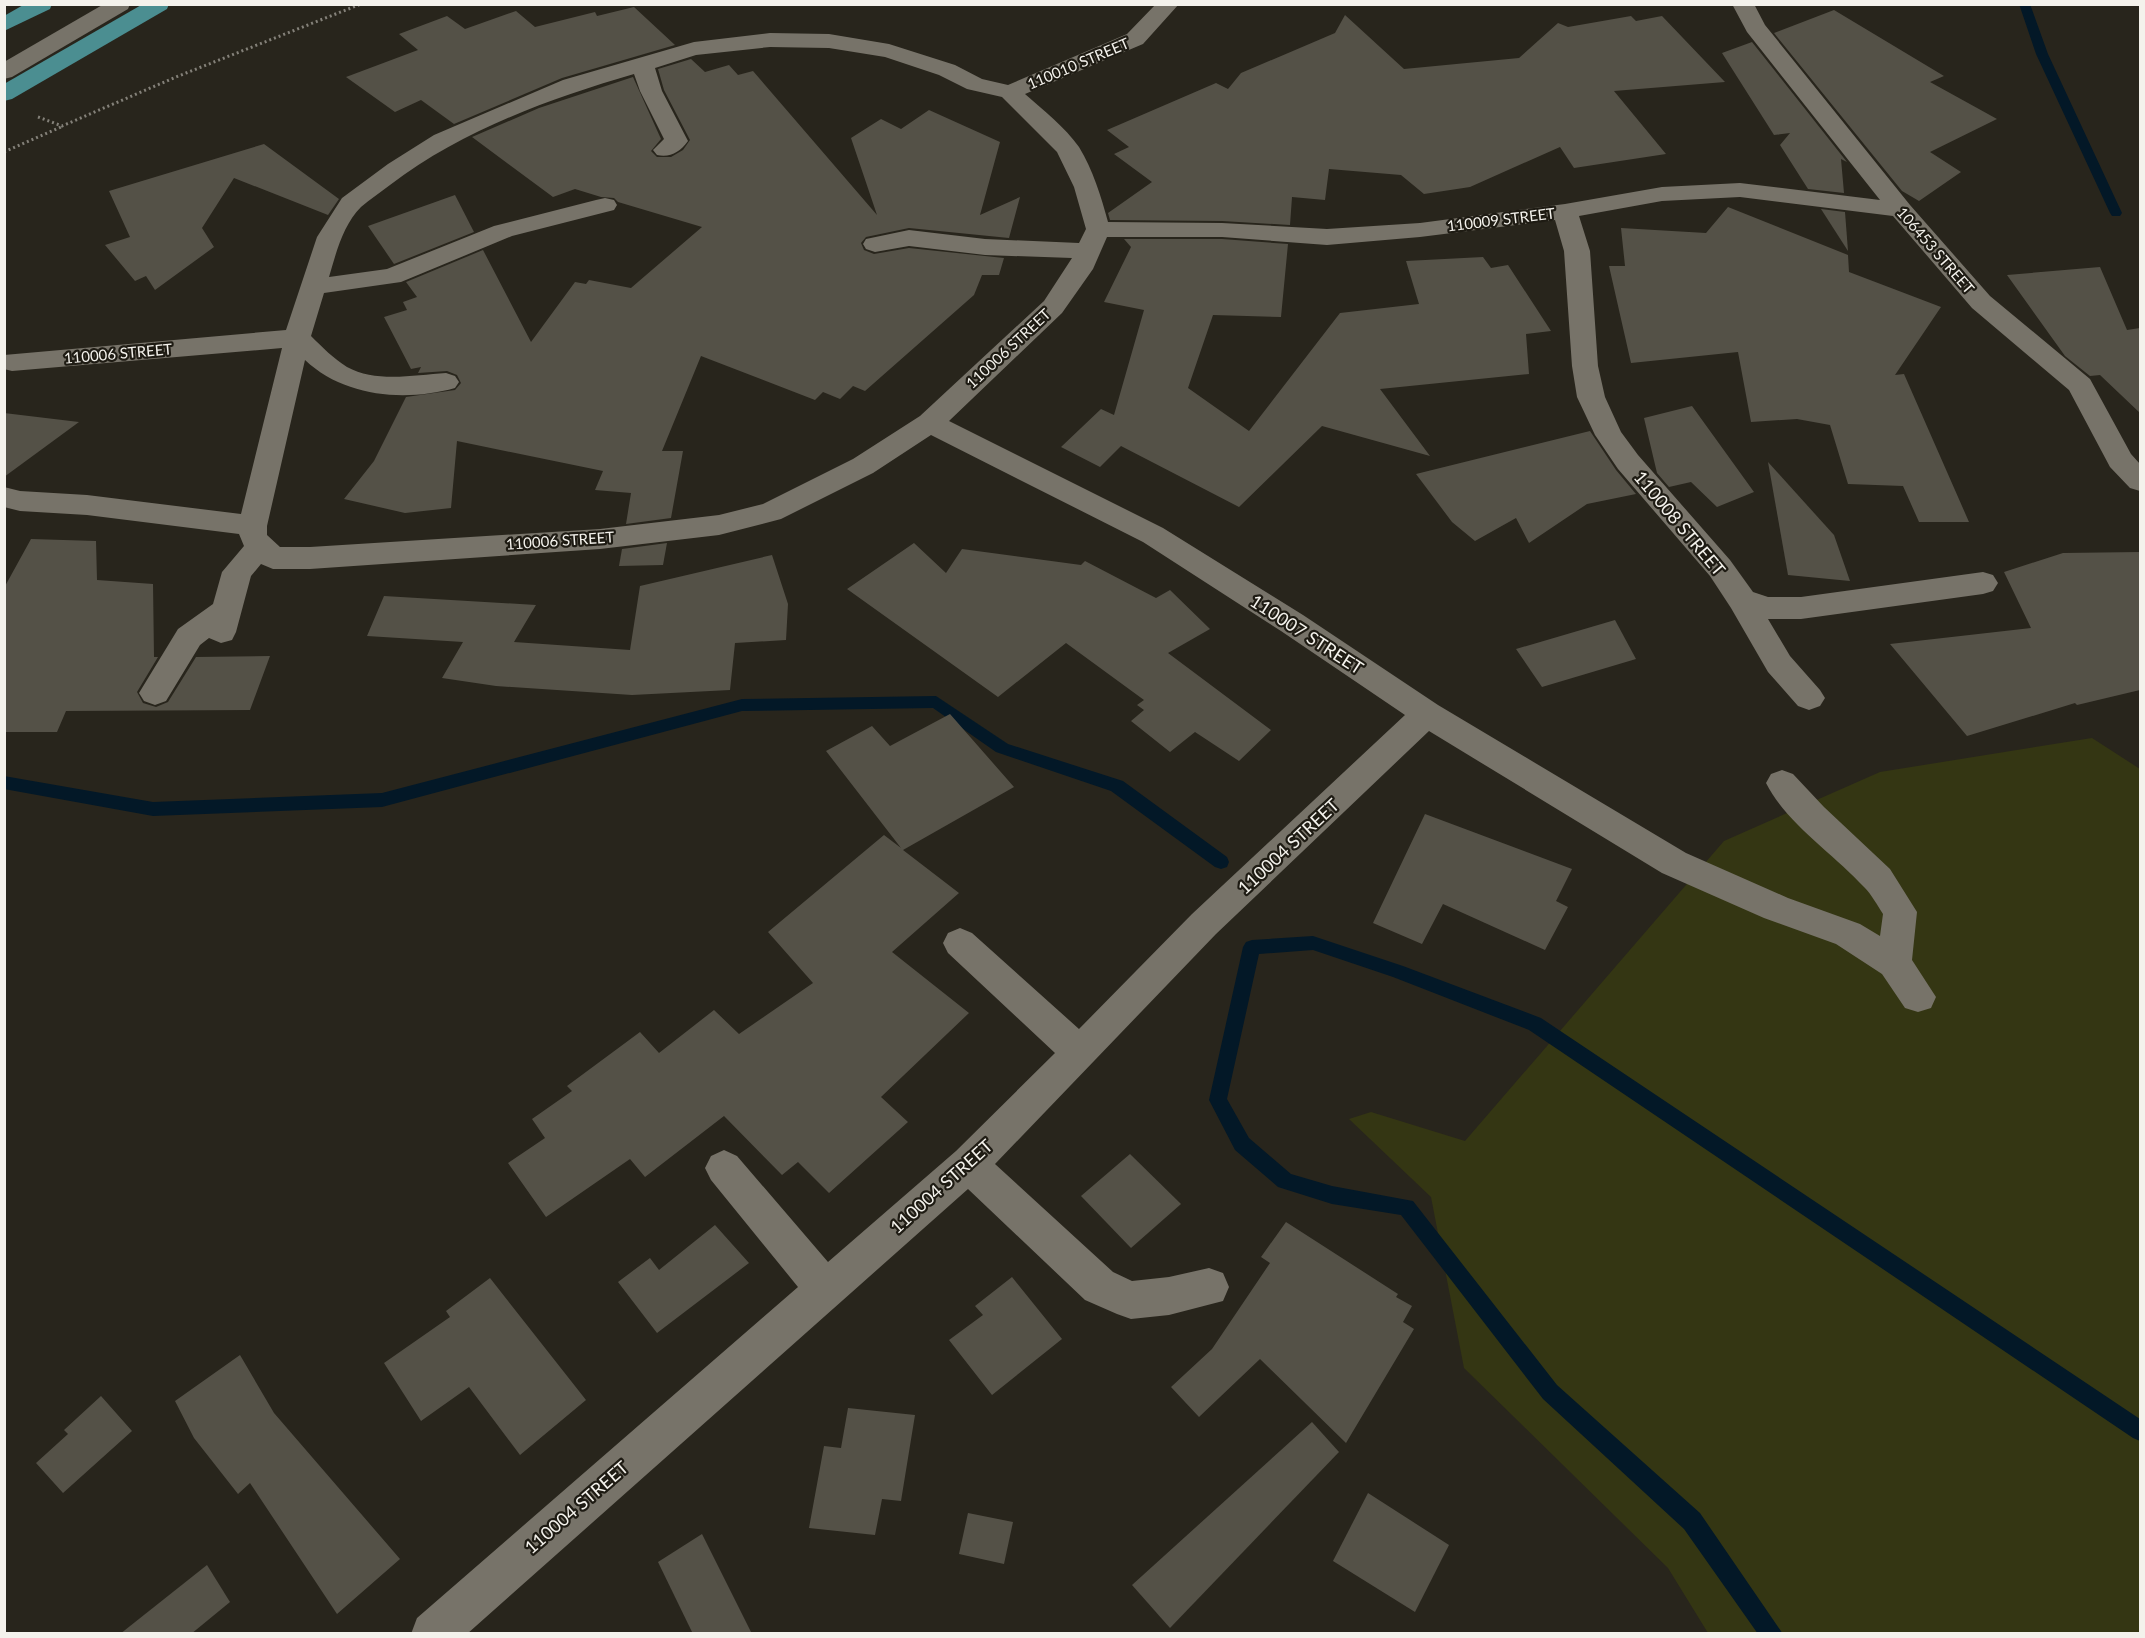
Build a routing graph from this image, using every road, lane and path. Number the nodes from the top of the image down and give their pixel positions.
1 (42, 4) edge
2 (85, 4) edge
3 (120, 4) edge
4 (159, 4) edge
5 (361, 4) edge
6 (1168, 4) edge
7 (1743, 4) edge
8 (4, 25) edge
9 (4, 50) edge
10 (642, 63) junction
11 (4, 72) edge
12 (1010, 92) junction
13 (4, 94) edge
14 (54, 124) dead end
15 (62, 126) junction
16 (665, 150) dead end
17 (4, 152) edge
18 (605, 205) dead end
19 (1901, 210) junction
20 (1565, 211) junction
21 (1093, 240) junction
22 (874, 244) dead end
23 (313, 286) junction
24 (297, 338) junction
25 (12, 362) dead end
26 (446, 382) dead end
27 (930, 423) junction
28 (2140, 481) edge
29 (4, 497) edge
30 (257, 536) junction
31 (1983, 583) dead end
32 (1742, 600) junction
33 (227, 610) junction
34 (219, 640) dead end
35 (155, 693) dead end
36 (1809, 698) dead end
37 (1427, 714) junction
38 (1782, 783) dead end
39 (960, 943) dead end
40 (1894, 963) junction
41 (1918, 997) dead end
42 (1080, 1053) junction
43 (969, 1163) junction
44 (724, 1168) dead end
45 (1209, 1287) dead end
46 (825, 1289) junction
47 (433, 1634) edge

1 - 8 main road
2 - 9 street
3 - 11 street
4 - 13 main road
5 - 15 path
6 - 12 street, 110010 STREET
7 - 19 street, 106453 STREET
10 - 12 street
10 - 16 street
10 - 23 street
12 - 21 street
14 - 15 path
15 - 17 path
18 - 23 street
19 - 20 street, 110009 STREET
19 - 28 street, 106453 STREET
20 - 21 street, 110009 STREET
20 - 32 street, 110008 STREET
21 - 22 street, 110009 STREET
21 - 27 street, 110006 STREET
23 - 24 street
24 - 25 street, 110006 STREET
24 - 26 street
24 - 30 street
27 - 30 street, 110006 STREET
27 - 37 street, 110007 STREET
29 - 30 street, 110006 STREET
30 - 33 street
31 - 32 street
32 - 36 street, 110008 STREET
33 - 34 street
33 - 35 street
37 - 40 street, 110007 STREET
37 - 42 street, 110004 STREET
38 - 40 street
39 - 42 street
40 - 41 street
42 - 43 street, 110004 STREET
43 - 45 street
43 - 46 street, 110004 STREET
44 - 46 street
46 - 47 street, 110004 STREET

